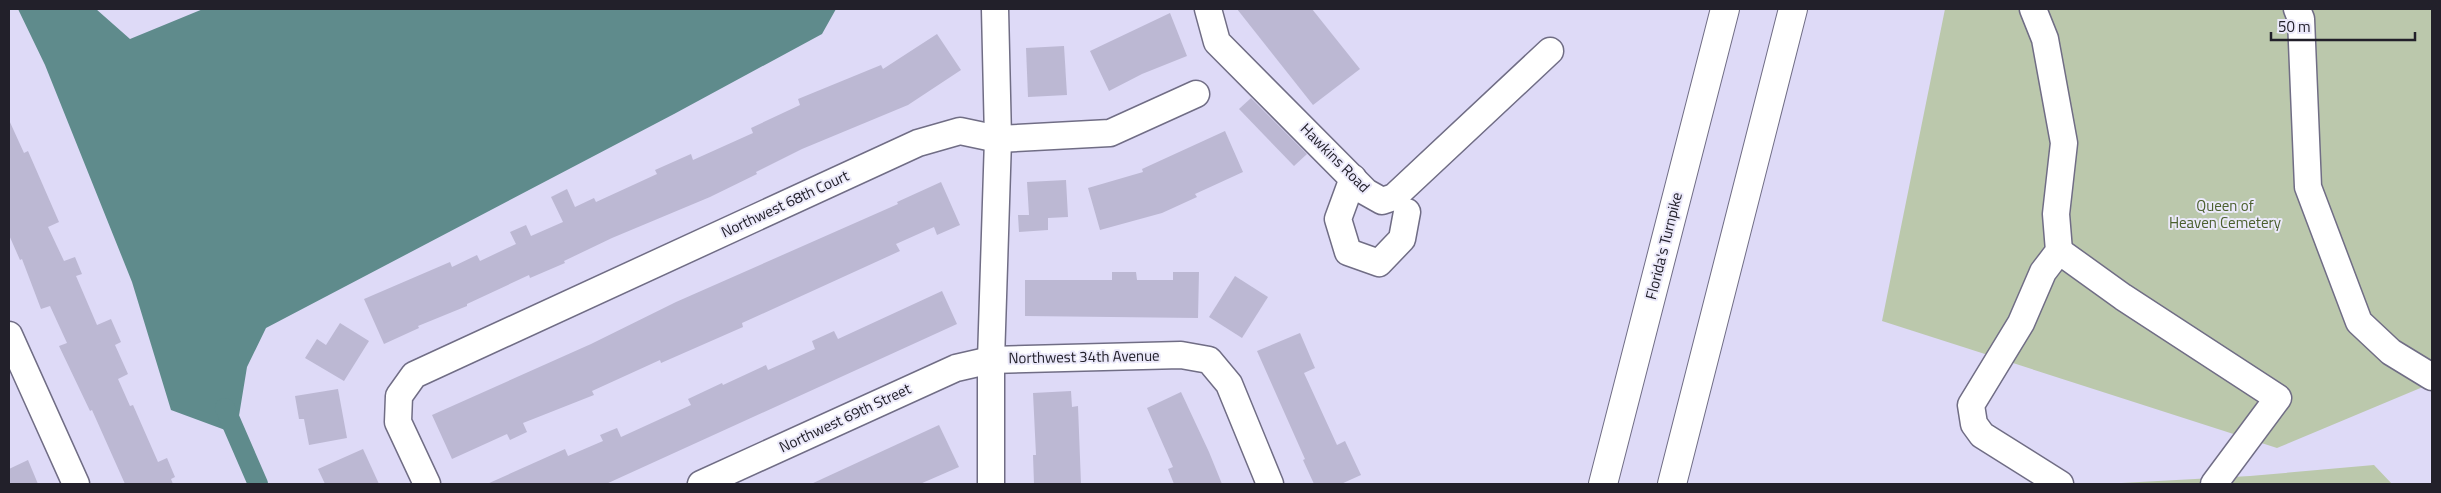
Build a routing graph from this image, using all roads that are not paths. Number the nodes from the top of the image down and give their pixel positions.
1 (995, 9) edge
2 (1208, 9) edge
3 (1725, 9) edge
4 (1793, 9) edge
5 (2034, 9) edge
6 (2297, 9) edge
7 (1550, 51) dead end
8 (1196, 94) dead end
9 (998, 138) junction
10 (1353, 178) junction
11 (1408, 212) dead end
12 (2060, 251) junction
13 (9, 335) edge
14 (991, 360) junction
15 (2432, 377) edge
16 (76, 484) edge
17 (428, 484) edge
18 (701, 484) edge
19 (991, 484) edge
20 (1270, 484) edge
21 (1603, 484) edge
22 (1672, 484) edge
23 (2060, 484) edge
24 (2214, 484) edge

1 - 9 street, Northwest 34th Avenue
2 - 10 street, Hawkins Road
3 - 21 highway, Florida's Turnpike
4 - 22 highway
5 - 12 street
6 - 15 street
7 - 10 street, Hawkins Road
8 - 9 street, Northwest 68th Court
9 - 14 street, Northwest 34th Avenue
9 - 17 street, Northwest 68th Court
10 - 11 street
12 - 23 street
12 - 24 street
13 - 16 street
14 - 18 street, Northwest 69th Street
14 - 19 street
14 - 20 street, Northwest 34th Avenue

